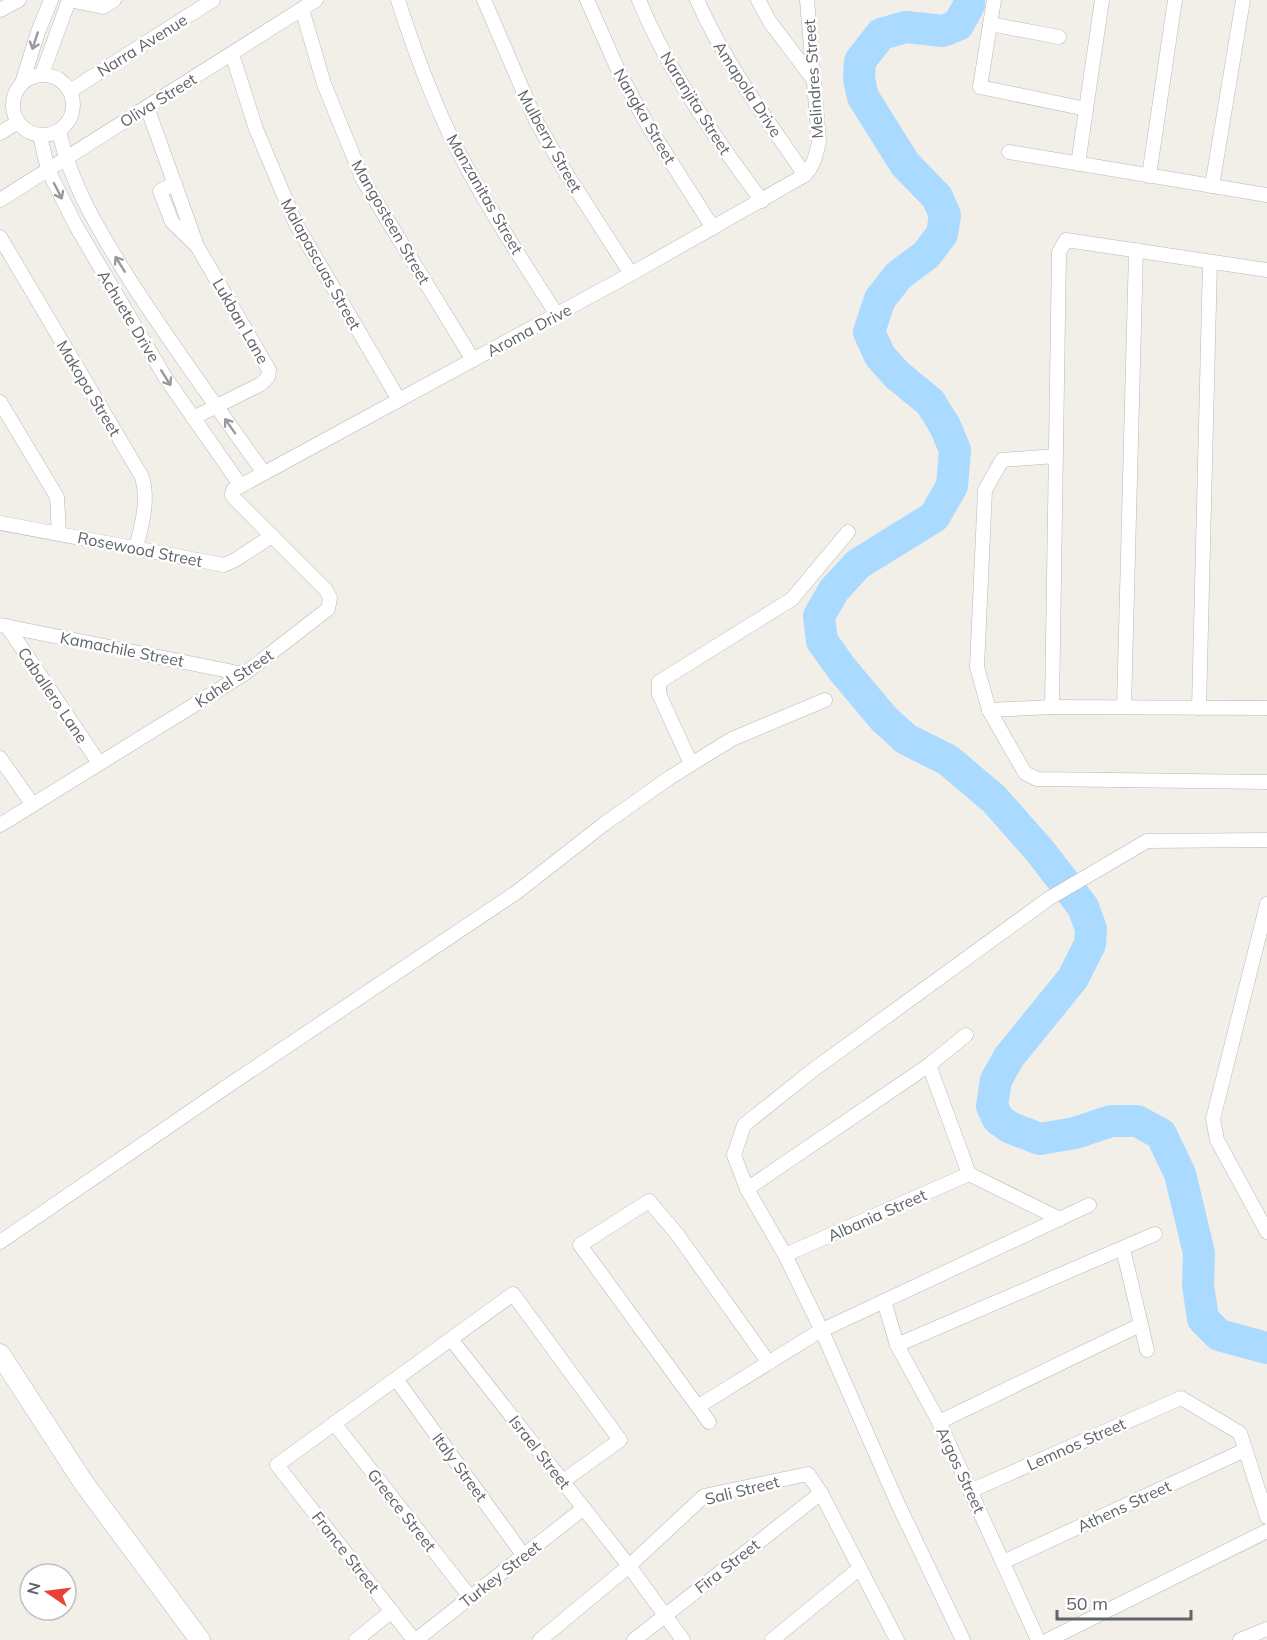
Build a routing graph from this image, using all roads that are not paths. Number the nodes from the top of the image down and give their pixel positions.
1 (19, 0) edge
2 (51, 0) edge
3 (69, 0) edge
4 (114, 0) edge
5 (213, 0) edge
6 (316, 0) edge
7 (398, 0) edge
8 (484, 0) edge
9 (587, 0) edge
10 (639, 0) edge
11 (696, 0) edge
12 (758, 0) edge
13 (807, 0) edge
14 (994, 0) edge
15 (1101, 0) edge
16 (1175, 0) edge
17 (1243, 0) edge
18 (302, 9) junction
19 (0, 10) edge
20 (990, 24) junction
21 (1059, 37) dead end
22 (232, 54) junction
23 (42, 74) junction
24 (813, 79) junction
25 (22, 83) junction
26 (70, 91) junction
27 (147, 107) junction
28 (1086, 109) junction
29 (18, 122) junction
30 (58, 130) junction
31 (0, 133) edge
32 (40, 136) junction
33 (1009, 152) dead end
34 (816, 158) joint
35 (65, 159) junction
36 (1078, 164) junction
37 (48, 170) junction
38 (805, 175) junction
39 (1149, 176) junction
40 (1212, 186) junction
41 (1267, 195) edge
42 (0, 200) edge
43 (762, 201) junction
44 (713, 228) junction
45 (0, 237) edge
46 (1136, 250) junction
47 (1210, 262) junction
48 (1267, 270) edge
49 (631, 274) junction
50 (557, 315) junction
51 (473, 360) junction
52 (399, 400) junction
53 (0, 402) edge
54 (217, 407) junction
55 (193, 418) junction
56 (1056, 456) junction
57 (264, 473) junction
58 (237, 488) junction
59 (0, 523) edge
60 (848, 532) dead end
61 (58, 534) junction
62 (272, 536) junction
63 (136, 548) junction
64 (3, 625) edge
65 (244, 674) junction
66 (825, 700) dead end
67 (1052, 707) junction
68 (1124, 708) junction
69 (1199, 708) junction
70 (1267, 708) edge
71 (989, 710) junction
72 (0, 758) edge
73 (99, 764) junction
74 (691, 764) junction
75 (1267, 782) edge
76 (33, 806) junction
77 (0, 825) edge
78 (1267, 840) edge
79 (1267, 908) edge
80 (966, 1035) dead end
81 (929, 1065) junction
82 (969, 1174) junction
83 (747, 1189) junction
84 (1089, 1205) dead end
85 (1060, 1219) junction
86 (1266, 1228) edge
87 (1155, 1234) dead end
88 (0, 1242) edge
89 (1123, 1248) junction
90 (785, 1255) junction
91 (884, 1301) junction
92 (1140, 1325) junction
93 (822, 1330) junction
94 (451, 1338) junction
95 (897, 1345) junction
96 (1147, 1350) dead end
97 (0, 1354) edge
98 (770, 1363) junction
99 (396, 1379) junction
100 (699, 1406) junction
101 (709, 1422) dead end
102 (939, 1422) junction
103 (334, 1423) junction
104 (1245, 1450) junction
105 (563, 1481) junction
106 (970, 1491) junction
107 (821, 1493) junction
108 (584, 1508) junction
109 (1267, 1517) edge
110 (1267, 1531) edge
111 (524, 1556) junction
112 (1003, 1562) junction
113 (629, 1566) junction
114 (860, 1568) junction
115 (470, 1597) junction
116 (392, 1611) junction
117 (665, 1615) junction
118 (1267, 1629) edge
119 (200, 1640) edge
120 (356, 1640) edge
121 (415, 1640) edge
122 (540, 1640) edge
123 (634, 1640) edge
124 (683, 1640) edge
125 (772, 1640) edge
126 (897, 1640) edge
127 (963, 1640) edge
128 (1038, 1640) edge
129 (1048, 1640) edge
130 (1240, 1640) edge

1 - 19 street
2 -> 25 street
3 - 4 street
3 - 23 street
5 - 26 street, Narra Avenue
6 - 18 street, Oliva Street
7 - 50 street, Manzanitas Street
8 - 49 street, Mulberry Street
9 - 44 street, Nangka Street
10 - 43 street, Naranjita Street
11 - 38 street, Amapola Drive
12 - 24 street
13 - 24 street, Melindres Street
14 - 20 street
15 - 28 street
16 - 39 street
17 - 40 street
18 - 22 street, Oliva Street
18 - 51 street, Mangosteen Street
20 - 21 street
20 - 28 street
22 - 27 street, Oliva Street
22 - 52 street, Malapascuas Street
23 - 25 street
23 - 26 street
24 - 34 street, Melindres Street
25 - 29 street
26 - 30 street
27 - 35 street, Oliva Street
27 - 54 street, Lukban Lane
28 - 36 street
29 - 31 street
29 - 32 street
30 - 32 street
30 - 35 street, Achuete Drive
32 - 37 street, Achuete Drive
33 - 36 street
34 - 38 street, Aroma Drive
35 - 37 street, Oliva Street
54 -> 35 street, Achuete Drive
36 - 39 street
37 - 42 street, Oliva Street
37 -> 55 street, Achuete Drive
38 - 43 street, Aroma Drive
39 - 40 street
40 - 41 street
43 - 44 street, Aroma Drive
44 - 49 street, Aroma Drive
45 - 63 street, Makopa Street
46 - 47 street
46 - 56 street
46 - 68 street
47 - 48 street
47 - 69 street
49 - 50 street, Aroma Drive
50 - 51 street, Aroma Drive
51 - 52 street, Aroma Drive
52 - 57 street, Aroma Drive
53 - 61 street
54 - 55 street
57 -> 54 street, Achuete Drive
55 - 58 street, Achuete Drive
56 - 67 street
56 - 71 street
57 - 58 street, Aroma Drive
58 - 62 street, Kahel Street
59 - 61 street, Rosewood Street
60 - 74 street
61 - 63 street, Rosewood Street
62 - 63 street, Rosewood Street
62 - 65 street, Kahel Street
64 - 65 street, Kamachile Street
64 - 73 street, Caballero Lane
65 - 73 street, Kahel Street
66 - 74 street
67 - 68 street
67 - 71 street
68 - 69 street
69 - 70 street
71 - 75 street
72 - 76 street
73 - 76 street, Kahel Street
74 - 88 street
76 - 77 street, Kahel Street
78 - 83 street
79 - 86 street
80 - 81 street
81 - 82 street
81 - 83 street
82 - 85 street
82 - 90 street, Albania Street
83 - 90 street
84 - 85 street
85 - 91 street
87 - 89 street
89 - 92 street
89 - 95 street
90 - 93 street
91 - 93 street
91 - 95 street, Argos Street
92 - 96 street
92 - 102 street
93 - 98 street
93 - 127 street
94 - 99 street
94 - 105 street, Israel Street
94 - 105 street
95 - 102 street, Argos Street
97 - 119 street
98 - 100 street
98 - 100 street
99 - 103 street
99 - 111 street, Italy Street
100 - 101 street
102 - 106 street, Argos Street
103 - 115 street, Greece Street
103 - 116 street, France Street
104 - 106 street, Lemnos Street
104 - 109 street
104 - 112 street, Athens Street
105 - 108 street, Israel Street
106 - 112 street, Argos Street
107 - 113 street, Sali Street
107 - 114 street, Sali Street
107 - 117 street, Fira Street
108 - 111 street, Turkey Street
108 - 113 street, Israel Street
110 - 129 street
111 - 115 street, Turkey Street
112 - 128 street, Argos Street
113 - 117 street, Israel Street
113 - 122 street, Sali Street
114 - 125 street
114 - 126 street, Sali Street
115 - 121 street, Turkey Street
116 - 120 street
116 - 121 street, France Street
117 - 123 street, Fira Street
117 - 124 street, Israel Street
118 - 130 street

